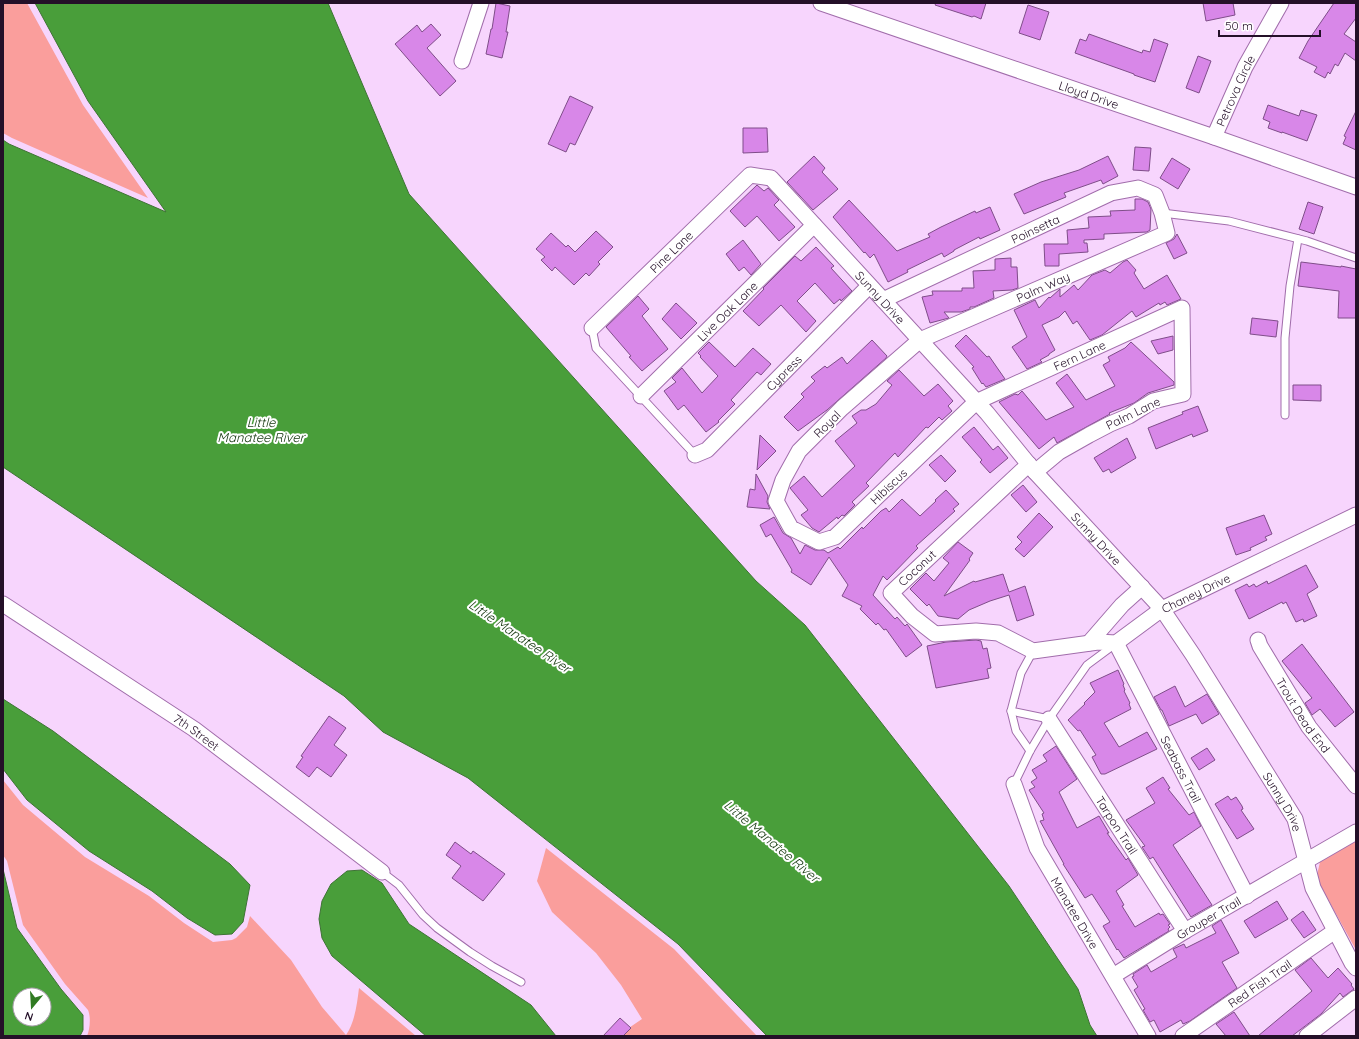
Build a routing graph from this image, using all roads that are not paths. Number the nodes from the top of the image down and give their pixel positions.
1 (480, 3) edge
2 (821, 3) edge
3 (1281, 3) edge
4 (462, 60) dead end
5 (1214, 137) junction
6 (750, 175) joint
7 (1356, 187) edge
8 (1162, 213) junction
9 (814, 225) junction
10 (1167, 233) joint
11 (1298, 239) junction
12 (1356, 258) edge
13 (869, 286) junction
14 (883, 300) junction
15 (1182, 308) joint
16 (592, 328) joint
17 (920, 340) junction
18 (640, 396) junction
19 (976, 402) junction
20 (1285, 415) dead end
21 (695, 455) joint
22 (1032, 468) junction
23 (1356, 515) edge
24 (791, 528) joint
25 (1142, 587) junction
26 (3, 604) edge
27 (1162, 609) junction
28 (1258, 640) dead end
29 (1089, 643) junction
30 (1116, 643) junction
31 (1033, 651) junction
32 (1011, 711) junction
33 (1048, 719) junction
34 (1030, 751) junction
35 (1014, 784) joint
36 (1356, 786) edge
37 (1356, 832) edge
38 (1306, 862) junction
39 (382, 872) joint
40 (1247, 896) junction
41 (1185, 931) junction
42 (1335, 931) junction
43 (1356, 968) edge
44 (1113, 976) junction
45 (521, 982) dead end
46 (1356, 998) edge
47 (1148, 1036) edge
48 (1184, 1036) edge
49 (1307, 1036) edge

1 - 4 street
2 - 5 street, Lloyd Drive
3 - 5 street, Petrova Circle
5 - 7 street, Lloyd Drive
6 - 9 street, Sunny Drive
6 - 16 street, Pine Lane
8 - 10 street, Poinsetta
8 - 11 lane
8 - 14 street, Poinsetta
9 - 13 street, Sunny Drive
9 - 18 street, Live Oak Lane
10 - 17 street, Palm Way
11 - 12 lane
11 - 20 lane
13 - 14 street, Sunny Drive
13 - 21 street, Cypress
14 - 17 street, Sunny Drive
15 - 19 street, Fern Lane
15 - 22 street, Palm Lane
16 - 18 lane
17 - 19 street, Sunny Drive
17 - 24 street, Royal
18 - 21 lane
19 - 22 street, Sunny Drive
19 - 24 street, Hibiscus
22 - 25 street, Sunny Drive
22 - 31 street, Coconut
23 - 27 street, Chaney Drive
25 - 27 street, Sunny Drive
25 - 29 street
26 - 39 street, 7th Street
27 - 30 street, Chaney Drive
27 - 38 street, Sunny Drive
28 - 36 street, Trout Dead End
29 - 30 street
29 - 31 street
30 - 33 lane
30 - 40 street, Seabass Trail
31 - 32 lane
32 - 33 lane
32 - 34 lane
33 - 34 lane
33 - 41 street, Tarpon Trail
34 - 35 lane
35 - 44 street, Manatee Drive
37 - 38 street
38 - 40 street, Grouper Trail
38 - 42 street, Sunny Drive
39 - 45 lane
40 - 41 street, Grouper Trail
41 - 44 street, Grouper Trail
42 - 43 street, Sunny Drive
42 - 48 street, Red Fish Trail
44 - 47 street, Manatee Drive
46 - 49 street

